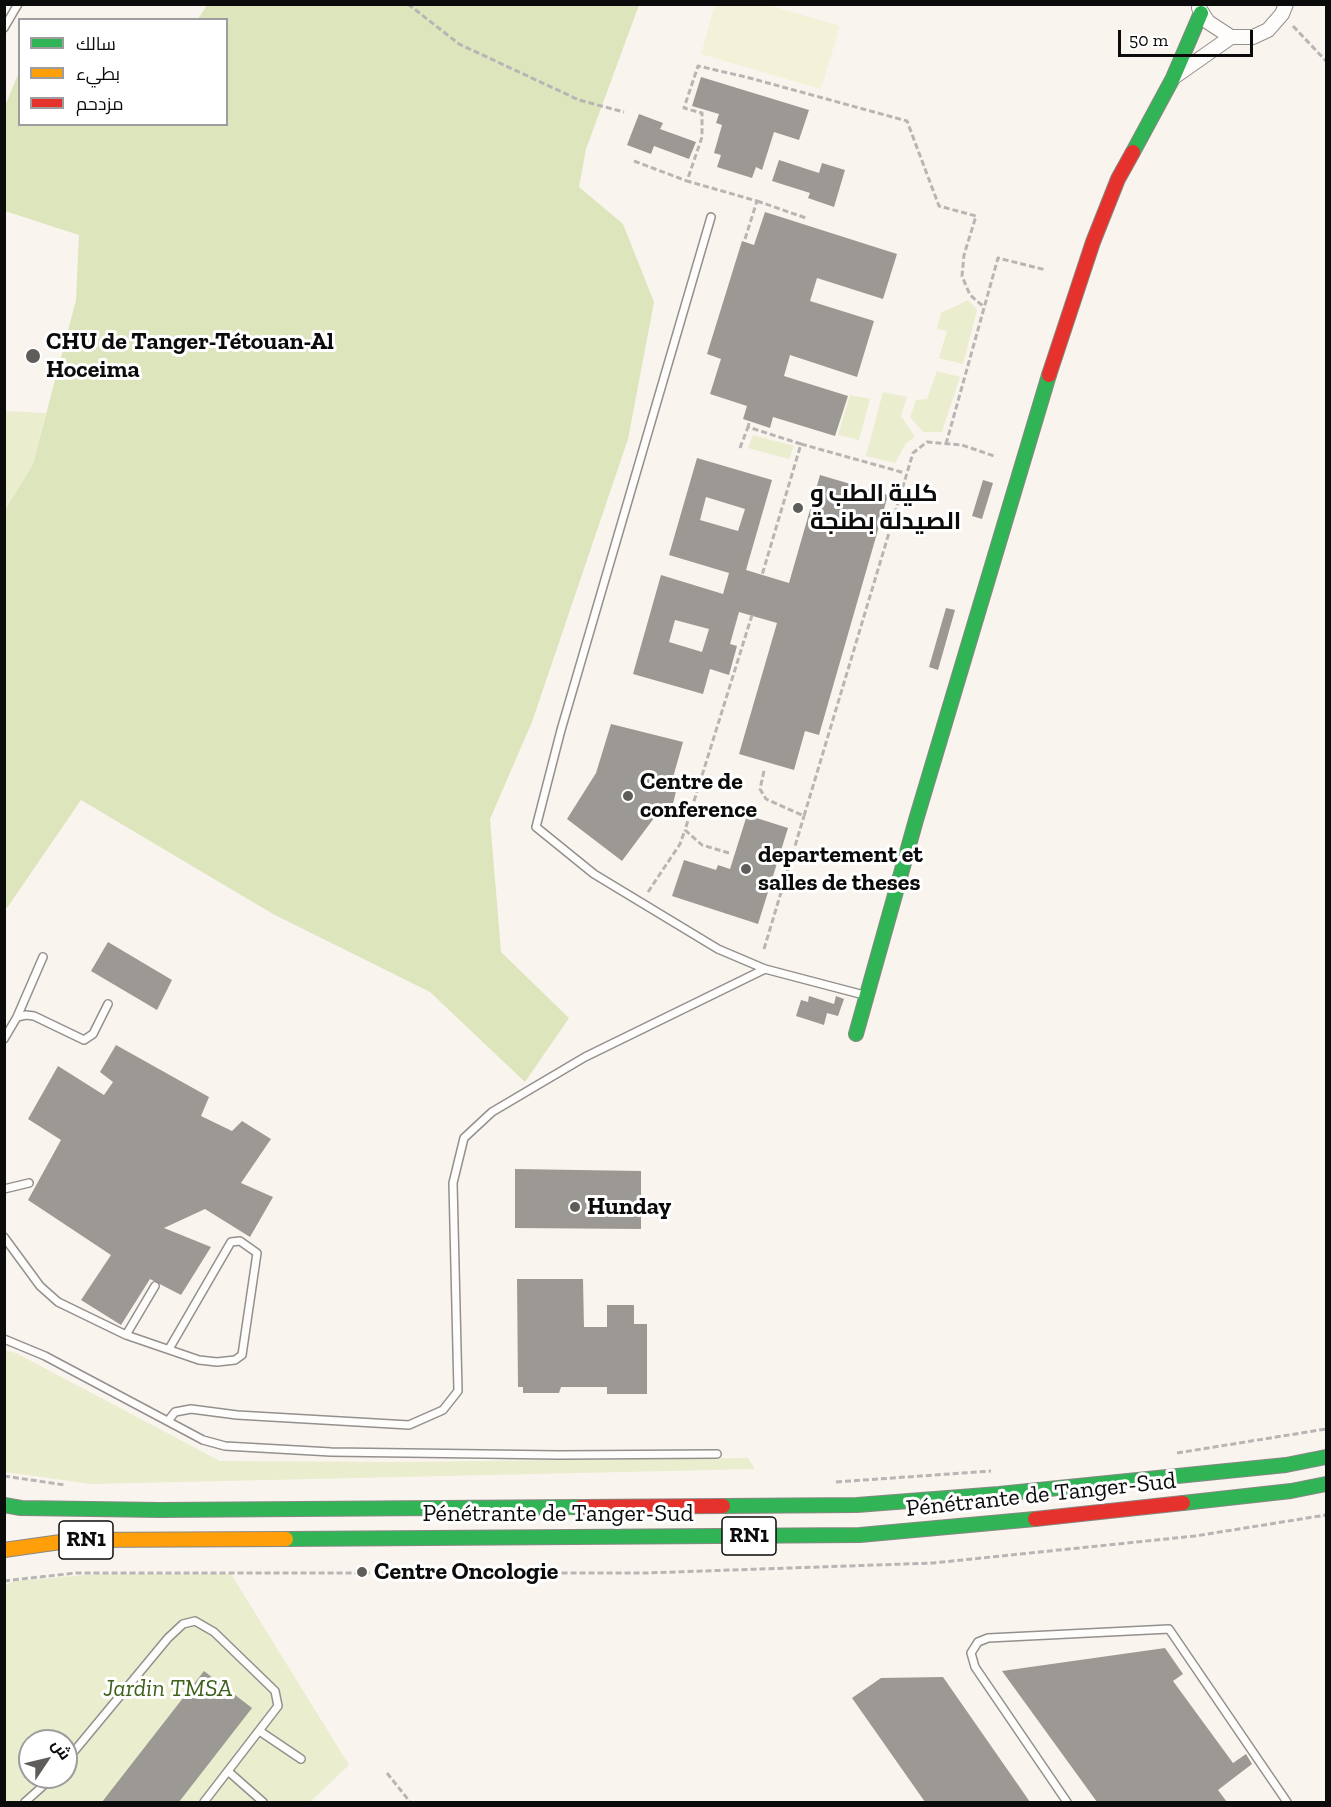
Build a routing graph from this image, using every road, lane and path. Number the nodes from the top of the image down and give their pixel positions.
1 (18, 4) edge
2 (408, 4) edge
3 (1200, 9) edge
4 (1284, 9) edge
5 (4, 28) edge
6 (1231, 37) junction
7 (1326, 61) edge
8 (1173, 78) junction
9 (624, 112) dead end
10 (634, 161) dead end
11 (687, 182) junction
12 (757, 201) junction
13 (711, 218) dead end
14 (806, 218) dead end
15 (746, 238) dead end
16 (1046, 270) dead end
17 (983, 306) junction
18 (801, 444) junction
19 (946, 444) junction
20 (740, 448) dead end
21 (994, 456) dead end
22 (905, 473) junction
23 (762, 575) dead end
24 (752, 615) dead end
25 (764, 771) dead end
26 (804, 816) junction
27 (685, 830) junction
28 (729, 854) dead end
29 (641, 903) junction
30 (764, 949) dead end
31 (43, 957) dead end
32 (765, 969) junction
33 (867, 996) junction
34 (108, 1004) dead end
35 (17, 1017) junction
36 (856, 1034) dead end
37 (4, 1039) edge
38 (29, 1183) dead end
39 (4, 1189) edge
40 (4, 1237) edge
41 (156, 1286) dead end
42 (126, 1335) junction
43 (4, 1339) edge
44 (169, 1348) junction
45 (168, 1420) junction
46 (1326, 1429) edge
47 (1177, 1453) dead end
48 (717, 1454) dead end
49 (1326, 1456) edge
50 (999, 1470) dead end
51 (4, 1476) edge
52 (832, 1482) dead end
53 (1326, 1484) edge
54 (68, 1486) dead end
55 (4, 1505) edge
56 (1326, 1515) edge
57 (4, 1550) edge
58 (4, 1581) edge
59 (261, 1732) junction
60 (78, 1747) edge
61 (301, 1759) dead end
62 (229, 1772) junction
63 (387, 1773) dead end
64 (41, 1789) edge
65 (27, 1802) edge
66 (263, 1802) edge
67 (204, 1803) edge
68 (410, 1803) edge
69 (1067, 1803) edge
70 (1287, 1803) edge

1 - 5 lane
2 - 9 path
3 - 6 street
3 - 8 main road
4 - 6 street
4 - 7 path
6 - 8 street
8 - 33 main road
10 - 11 path
11 - 12 path
11 - 17 path
12 - 14 path
12 - 15 path
13 - 29 lane
16 - 17 path
17 - 19 path
18 - 20 path
18 - 22 path
18 - 23 path
19 - 21 path
19 - 22 path
22 - 26 path
24 - 27 path
25 - 26 path
26 - 30 path
27 - 28 path
27 - 29 path
29 - 32 lane
31 - 35 lane
32 - 33 lane
32 - 45 lane
33 - 36 main road
34 - 35 lane
35 - 37 lane
38 - 39 lane
40 - 42 lane
41 - 42 lane
42 - 44 lane
43 - 45 lane
44 - 44 lane
45 - 48 lane
46 - 47 path
49 - 55 main road, Pénétrante de Tanger-Sud / RN1
50 - 52 path
51 - 54 path
53 - 57 main road, Pénétrante de Tanger-Sud / RN1
56 - 58 path
59 - 60 lane
59 - 61 lane
59 - 62 lane
62 - 66 lane
62 - 67 lane
63 - 68 path
64 - 65 lane
69 - 70 lane

